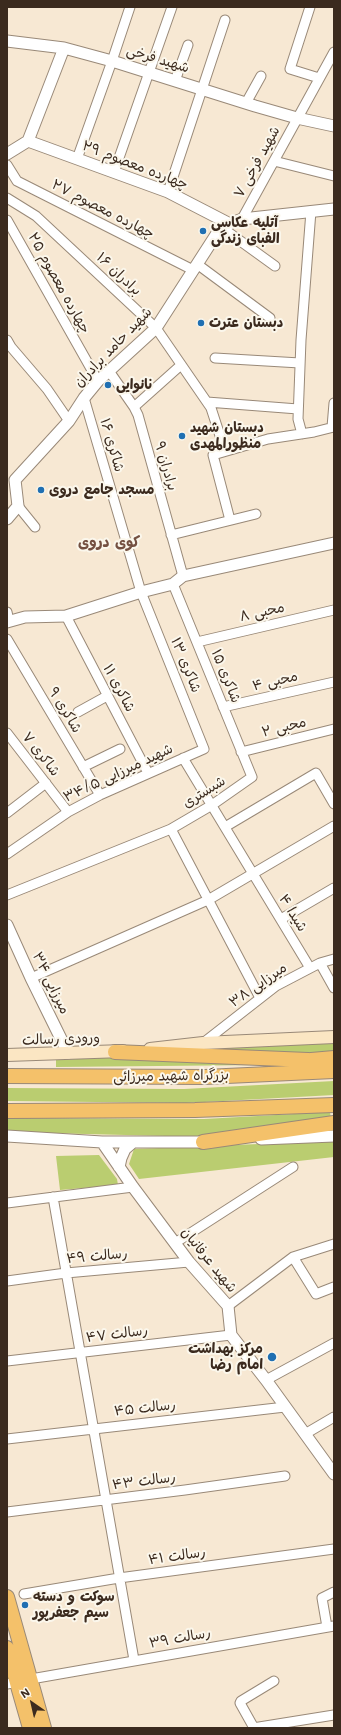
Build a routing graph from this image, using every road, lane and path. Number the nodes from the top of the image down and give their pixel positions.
1 (130, 7) edge
2 (172, 7) edge
3 (310, 7) edge
4 (225, 20) dead end
5 (7, 41) edge
6 (188, 45) dead end
7 (64, 48) junction
8 (334, 52) edge
9 (112, 61) junction
10 (332, 61) edge
11 (149, 73) junction
12 (261, 76) dead end
13 (319, 78) junction
14 (175, 80) junction
15 (203, 89) junction
16 (246, 103) junction
17 (297, 118) junction
18 (334, 126) edge
19 (28, 141) junction
20 (7, 154) edge
21 (77, 158) junction
22 (274, 161) junction
23 (7, 164) edge
24 (114, 172) junction
25 (334, 176) edge
26 (168, 192) junction
27 (7, 198) edge
28 (334, 209) edge
29 (311, 211) junction
30 (242, 219) junction
31 (7, 220) edge
32 (225, 225) junction
33 (275, 266) dead end
34 (195, 267) junction
35 (270, 318) dead end
36 (156, 328) junction
37 (8, 346) edge
38 (215, 358) dead end
39 (300, 363) junction
40 (181, 365) junction
41 (109, 371) junction
42 (98, 381) junction
43 (84, 398) junction
44 (207, 402) junction
45 (334, 403) edge
46 (134, 407) junction
47 (298, 409) junction
48 (69, 421) junction
49 (333, 427) edge
50 (302, 434) junction
51 (225, 451) junction
52 (18, 506) junction
53 (256, 514) dead end
54 (7, 519) edge
55 (230, 520) junction
56 (35, 527) dead end
57 (171, 535) junction
58 (334, 543) edge
59 (183, 576) junction
60 (173, 584) junction
61 (141, 592) junction
62 (334, 610) edge
63 (66, 616) junction
64 (8, 618) edge
65 (7, 639) edge
66 (197, 642) junction
67 (334, 682) edge
68 (107, 696) junction
69 (223, 707) junction
70 (78, 712) dead end
71 (334, 729) edge
72 (7, 733) edge
73 (120, 748) dead end
74 (204, 749) joint
75 (241, 752) junction
76 (183, 758) junction
77 (83, 767) junction
78 (148, 774) junction
79 (252, 777) joint
80 (46, 784) junction
81 (100, 795) junction
82 (333, 800) edge
83 (212, 805) junction
84 (7, 812) edge
85 (68, 812) junction
86 (334, 826) edge
87 (225, 827) junction
88 (170, 829) junction
89 (7, 854) edge
90 (253, 873) junction
91 (334, 888) edge
92 (7, 895) edge
93 (208, 900) junction
94 (280, 919) junction
95 (7, 925) edge
96 (334, 959) edge
97 (320, 963) junction
98 (310, 968) junction
99 (31, 978) junction
100 (334, 988) edge
101 (260, 998) junction
102 (334, 1037) edge
103 (203, 1043) junction
104 (115, 1052) junction
105 (68, 1053) junction
106 (7, 1055) edge
107 (334, 1058) edge
108 (308, 1060) junction
109 (334, 1071) edge
110 (7, 1076) edge
111 (205, 1077) junction
112 (334, 1105) edge
113 (7, 1111) edge
114 (334, 1123) edge
115 (7, 1136) edge
116 (334, 1136) edge
117 (102, 1142) junction
118 (133, 1142) junction
119 (203, 1142) junction
120 (120, 1167) junction
121 (293, 1167) dead end
122 (132, 1187) junction
123 (53, 1197) junction
124 (7, 1203) edge
125 (175, 1243) junction
126 (334, 1244) edge
127 (293, 1257) junction
128 (189, 1262) junction
129 (66, 1273) junction
130 (7, 1280) edge
131 (334, 1287) edge
132 (228, 1306) junction
133 (231, 1335) junction
134 (334, 1343) edge
135 (80, 1352) junction
136 (7, 1361) edge
137 (266, 1380) junction
138 (285, 1407) junction
139 (334, 1417) edge
140 (93, 1428) junction
141 (305, 1434) junction
142 (7, 1438) edge
143 (334, 1474) edge
144 (285, 1476) dead end
145 (106, 1500) junction
146 (7, 1512) edge
147 (334, 1549) edge
148 (120, 1578) junction
149 (334, 1592) edge
150 (24, 1594) dead end
151 (8, 1602) edge
152 (331, 1626) edge
153 (7, 1648) edge
154 (134, 1660) junction
155 (274, 1681) dead end
156 (18, 1682) edge
157 (334, 1715) edge
158 (266, 1727) edge
159 (30, 1728) edge
160 (44, 1728) edge
161 (253, 1728) edge

1 - 9 street
2 - 11 street
3 - 13 street
4 - 15 street
5 - 7 street, شهید فرخی
6 - 14 street
7 - 9 street, شهید فرخی
7 - 19 street
8 - 10 street, شهید فرخی ۷
9 - 11 street, شهید فرخی
9 - 21 street
10 - 13 street, شهید فرخی ۷
11 - 14 street, شهید فرخی
11 - 24 street
12 - 16 street
13 - 17 street, شهید فرخی ۷
14 - 15 street, شهید فرخی
15 - 16 street, شهید فرخی
15 - 26 street
16 - 17 street, شهید فرخی
17 - 18 street, شهید فرخی
17 - 22 street, شهید فرخی ۷
19 - 20 street
19 - 21 street, چهارده معصوم ۲۹
21 - 24 street, چهارده معصوم ۲۹
22 - 25 street
22 - 30 street, شهید فرخی ۷
23 - 34 street, چهارده معصوم ۲۷
24 - 26 street, چهارده معصوم ۲۹
26 - 32 street, چهارده معصوم ۲۹
27 - 36 street, برادران ۱۶
28 - 29 street
29 - 30 street
29 - 39 street
30 - 32 street
31 - 42 street, چهارده معصوم ۲۵
32 - 33 street
32 - 34 street, شهید حامد برادران
34 - 35 street, چهارده معصوم ۲۷
34 - 36 street, شهید حامد برادران
36 - 40 street, برادران ۱۶
36 - 41 street, شهید حامد برادران
37 - 48 street
38 - 39 street
39 - 47 street
40 - 44 street, برادران ۱۶
40 - 46 street
41 - 42 street, شهید حامد برادران
41 - 46 street, برادران ۹
42 - 43 street, شهید حامد برادران
43 - 48 street, شهید حامد برادران
43 - 61 street, شاکری ۱۶
44 - 47 street
44 - 51 street, برادران ۱۶
45 - 49 street
46 - 57 street, برادران ۹
47 - 50 street
48 - 52 street, شهید حامد برادران
49 - 50 street
50 - 51 street
51 - 55 street
52 - 54 street
52 - 56 street
53 - 55 street
55 - 57 street
57 - 59 street, برادران ۹
58 - 59 street
59 - 60 street
60 - 61 street
60 - 66 street, شاکری ۱۵
61 - 63 street
61 - 74 street, شاکری ۱۳
62 - 66 street, محبی ۸
63 - 64 street
63 - 68 street, شاکری ۱۱
65 - 77 street, شاکری ۹
66 - 69 street, شاکری ۱۵
67 - 69 street, محبی ۴
68 - 70 street
68 - 78 street, شاکری ۱۱
69 - 75 street, شاکری ۱۵
71 - 75 street, محبی ۲
72 - 80 street, شاکری ۷
73 - 77 street
74 - 76 street, شهید میرزایی ۳۴/۵
75 - 79 street, شاکری ۱۵
76 - 78 street, شهید میرزایی ۳۴/۵
76 - 83 street, شیدا ۴
77 - 81 street, شاکری ۹
78 - 81 street, شهید میرزایی ۳۴/۵
79 - 83 street, شبستری
80 - 84 street
80 - 85 street, شاکری ۷
81 - 85 street, شهید میرزایی ۳۴/۵
82 - 87 street
83 - 87 street, شیدا ۴
83 - 88 street, شبستری
85 - 89 street, شهید میرزایی ۳۴/۵
86 - 90 street
87 - 90 street, شیدا ۴
88 - 92 street, شبستری
88 - 93 street
90 - 93 street
90 - 94 street, شیدا ۴
91 - 94 street
93 - 99 street
93 - 101 street
94 - 98 street, شیدا ۴
95 - 99 street, میرزایی ۳۴
96 - 97 street, میرزایی ۳۸
97 - 98 street, میرزایی ۳۸
97 - 100 street
98 - 101 street, میرزایی ۳۸
99 - 105 street, میرزایی ۳۴
101 - 103 street, میرزایی ۳۸
102 - 103 main road, ورودی رسالت
103 - 104 main road, ورودی رسالت
104 - 105 main road, ورودی رسالت
104 - 108 main road
105 - 106 main road, ورودی رسالت
107 - 108 main road
108 - 111 main road
109 - 111 main road, بزرگراه شهید میرزائی
110 - 111 main road, بزرگراه شهید میرزائی
112 - 113 main road
114 - 119 main road
115 - 117 street
116 - 119 street
117 - 118 street
117 - 120 street, شهید عرفانیان
118 - 119 street
118 - 120 street
120 - 122 street, شهید عرفانیان
121 - 125 street
122 - 123 street
122 - 125 street, شهید عرفانیان
123 - 124 street
123 - 129 street
125 - 128 street, شهید عرفانیان
126 - 127 street
127 - 131 street
127 - 132 street
128 - 129 street, رسالت ۴۹
128 - 132 street, شهید عرفانیان
129 - 130 street, رسالت ۴۹
129 - 135 street
132 - 133 street, شهید عرفانیان
133 - 135 street, رسالت ۴۷
133 - 137 street
134 - 137 street
135 - 136 street, رسالت ۴۷
135 - 140 street
137 - 138 street
138 - 140 street, رسالت ۴۵
138 - 141 street
139 - 141 street
140 - 142 street, رسالت ۴۵
140 - 145 street
141 - 143 street
144 - 145 street, رسالت ۴۳
145 - 146 street, رسالت ۴۳
145 - 148 street
147 - 148 street, رسالت ۴۱
148 - 150 street, رسالت ۴۱
148 - 154 street
149 - 152 street
151 - 156 main road
152 - 154 street, رسالت ۳۹
153 - 156 main road
154 - 156 street, رسالت ۳۹
155 - 161 street
156 - 159 main road
156 - 160 main road
157 - 158 street
158 - 161 street

